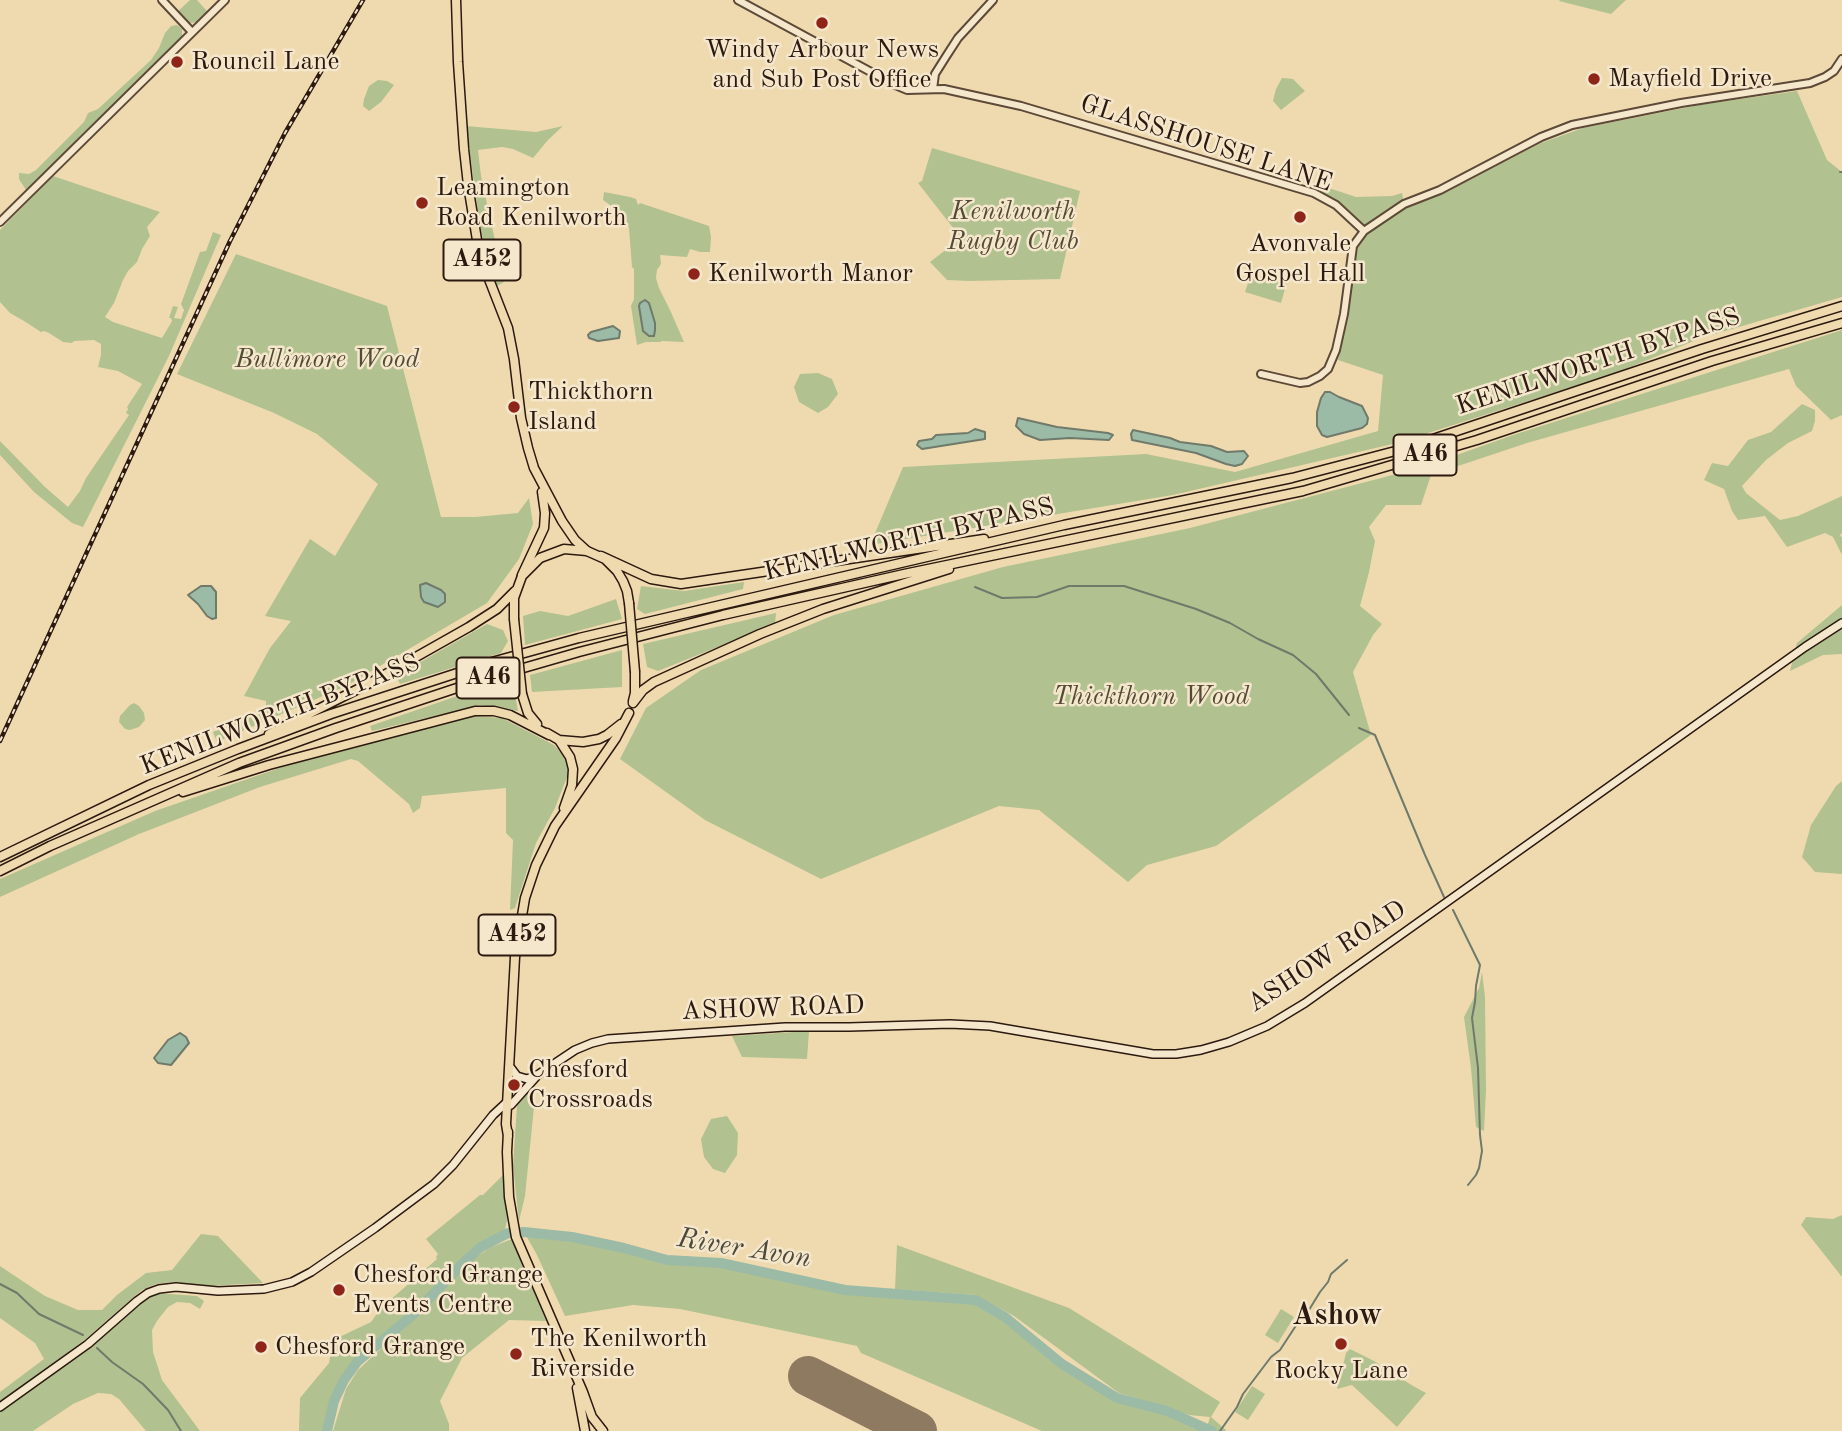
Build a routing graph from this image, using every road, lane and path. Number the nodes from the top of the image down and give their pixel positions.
1 (162, 0) edge
2 (225, 0) edge
3 (457, 0) edge
4 (738, 0) edge
5 (993, 0) edge
6 (192, 32) junction
7 (1842, 59) edge
8 (933, 89) junction
9 (0, 222) edge
10 (1364, 231) junction
11 (1842, 306) edge
12 (1842, 323) edge
13 (1261, 374) dead end
14 (539, 479) junction
15 (1026, 534) junction
16 (587, 551) junction
17 (999, 554) junction
18 (601, 556) junction
19 (522, 576) junction
20 (515, 591) junction
21 (1842, 623) edge
22 (633, 703) junction
23 (629, 713) junction
24 (549, 735) junction
25 (559, 740) junction
26 (238, 749) junction
27 (146, 804) junction
28 (562, 814) junction
29 (0, 857) edge
30 (0, 871) edge
31 (511, 1067) junction
32 (542, 1072) junction
33 (509, 1103) junction
34 (506, 1124) junction
35 (485, 1125) junction
36 (508, 1136) junction
37 (573, 1372) junction
38 (0, 1407) edge
39 (585, 1431) edge
40 (603, 1431) edge

1 - 6 street
2 - 6 street
3 - 14 main road, A452
4 - 8 street, GLASSHOUSE LANE
5 - 8 street
6 - 9 street
7 - 10 street
8 - 10 street, GLASSHOUSE LANE
10 - 13 street
11 - 15 main road, KENILWORTH BYPASS / A46
12 - 17 main road, KENILWORTH BYPASS / A46
14 - 16 main road, A452
14 - 19 main road, A452
15 - 18 main road
15 - 26 main road, KENILWORTH BYPASS / A46
16 - 18 main road
16 - 19 main road
17 - 22 main road
17 - 27 main road, KENILWORTH BYPASS / A46
18 - 22 main road, bridge
19 - 20 main road
20 - 24 main road, bridge
20 - 26 main road
21 - 32 main road, ASHOW ROAD
22 - 23 main road
23 - 25 main road
23 - 28 main road, A452
24 - 25 main road
24 - 27 main road
25 - 28 main road, A452
26 - 29 main road, KENILWORTH BYPASS / A46
27 - 30 main road, KENILWORTH BYPASS / A46
28 - 31 main road, A452
31 - 32 main road
31 - 33 main road, A452
32 - 33 main road, ASHOW ROAD
33 - 34 main road, A452
33 - 35 main road, ASHOW ROAD
33 - 36 main road, A452
34 - 35 main road
34 - 36 main road, A452
35 - 38 main road, ASHOW ROAD
36 - 37 main road, A452
37 - 39 main road, A452
37 - 40 main road, A452

